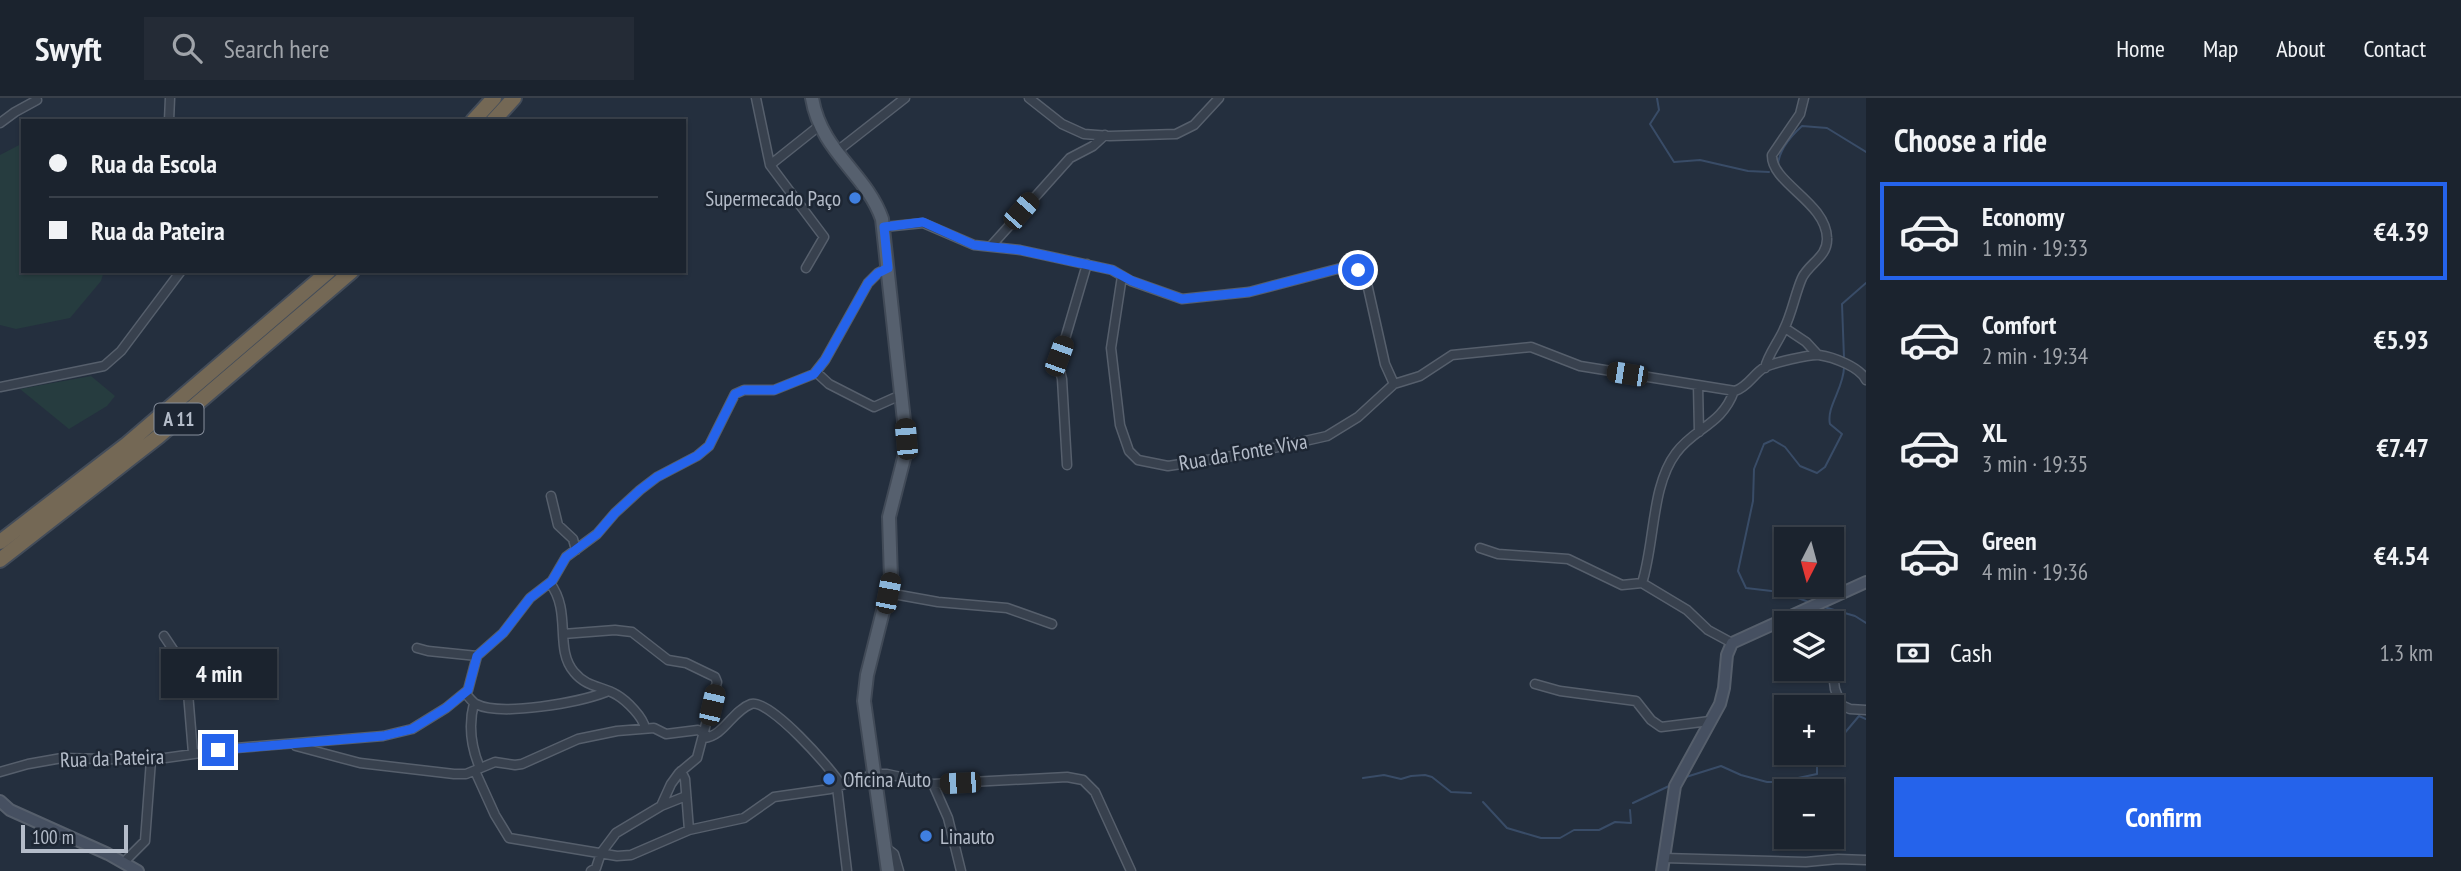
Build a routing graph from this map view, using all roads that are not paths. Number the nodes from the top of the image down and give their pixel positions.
1 (36, 98) edge
2 (170, 98) edge
3 (494, 98) edge
4 (514, 98) edge
5 (755, 98) edge
6 (812, 98) edge
7 (905, 98) edge
8 (1029, 98) edge
9 (1219, 98) edge
10 (1804, 98) edge
11 (169, 119) edge
12 (475, 119) edge
13 (496, 119) edge
14 (0, 124) edge
15 (819, 126) junction
16 (1105, 135) junction
17 (836, 152) junction
18 (770, 165) junction
19 (884, 227) junction
20 (991, 246) junction
21 (1087, 264) junction
22 (806, 268) dead end
23 (888, 268) junction
24 (180, 273) edge
25 (327, 273) edge
26 (350, 273) edge
27 (1122, 276) junction
28 (1785, 328) junction
29 (1818, 355) junction
30 (1765, 368) junction
31 (816, 372) junction
32 (1866, 380) edge
33 (1394, 384) junction
34 (1698, 385) junction
35 (0, 387) edge
36 (1734, 391) junction
37 (902, 397) junction
38 (1699, 432) junction
39 (1067, 465) dead end
40 (551, 496) dead end
41 (0, 541) edge
42 (1480, 548) dead end
43 (576, 550) junction
44 (0, 559) edge
45 (1866, 582) edge
46 (550, 583) junction
47 (1642, 583) junction
48 (888, 593) junction
49 (1806, 611) edge
50 (1052, 624) dead end
51 (1774, 628) edge
52 (563, 634) junction
53 (164, 636) dead end
54 (1732, 643) junction
55 (417, 648) dead end
56 (477, 656) junction
57 (233, 661) dead end
58 (185, 666) junction
59 (1835, 681) edge
60 (1535, 684) dead end
61 (606, 692) junction
62 (465, 693) junction
63 (474, 704) junction
64 (1866, 710) edge
65 (1710, 721) junction
66 (645, 728) junction
67 (704, 736) junction
68 (289, 744) junction
69 (193, 753) junction
70 (151, 760) junction
71 (477, 769) junction
72 (681, 771) junction
73 (0, 772) edge
74 (875, 774) junction
75 (933, 784) junction
76 (839, 786) junction
77 (686, 796) junction
78 (0, 801) edge
79 (661, 806) junction
80 (689, 830) junction
81 (886, 847) junction
82 (601, 853) junction
83 (1664, 858) junction
84 (1866, 860) edge
85 (124, 862) junction
86 (138, 871) edge
87 (591, 871) edge
88 (847, 871) edge
89 (888, 871) edge
90 (899, 871) edge
91 (961, 871) edge
92 (1131, 871) edge
93 (1662, 871) edge

1 - 14 street
2 - 11 street
3 - 12 highway
4 - 13 highway
5 - 18 street
6 - 15 main road
7 - 17 street
8 - 16 street
9 - 16 street
10 - 28 street
15 - 17 main road
15 - 18 street
16 - 20 street
17 - 19 main road
18 - 22 street
19 - 20 street
19 - 23 main road
20 - 21 street
21 - 27 street
21 - 39 street
23 - 31 street
23 - 37 main road
24 - 35 street
25 - 41 highway, A 11
26 - 44 highway, A 11
27 - 33 street
27 - 33 street, Rua da Fonte Viva
28 - 29 street
28 - 30 street
29 - 30 street
29 - 32 street
30 - 36 street
31 - 37 street
31 - 43 street
33 - 34 street
34 - 36 street
34 - 38 street
36 - 38 street
37 - 48 main road
38 - 47 street
40 - 43 street
42 - 47 street
43 - 46 street
45 - 49 street
46 - 52 street
46 - 56 street
47 - 54 street
48 - 50 street
48 - 74 main road
51 - 54 street
52 - 61 street
52 - 67 street
53 - 58 street
54 - 65 street
55 - 56 street
56 - 62 street
57 - 58 street
58 - 69 street
59 - 64 street
60 - 65 street
61 - 63 street
61 - 66 street
62 - 63 street
62 - 68 street, Rua da Pateira
63 - 71 street
65 - 83 street
66 - 67 street
66 - 71 street
67 - 72 street
67 - 76 street
68 - 69 street, Rua da Pateira
68 - 71 street
69 - 70 street, Rua da Pateira
70 - 73 street, Rua da Pateira
70 - 85 street
71 - 82 street
72 - 77 street
72 - 79 street
74 - 75 street
74 - 76 street
74 - 81 main road
75 - 91 street
75 - 92 street
76 - 80 street
76 - 88 street
77 - 79 street
77 - 80 street
78 - 85 street
79 - 82 street
80 - 82 street
81 - 89 main road
81 - 90 street
82 - 87 street
83 - 84 street
83 - 93 street
85 - 86 street

